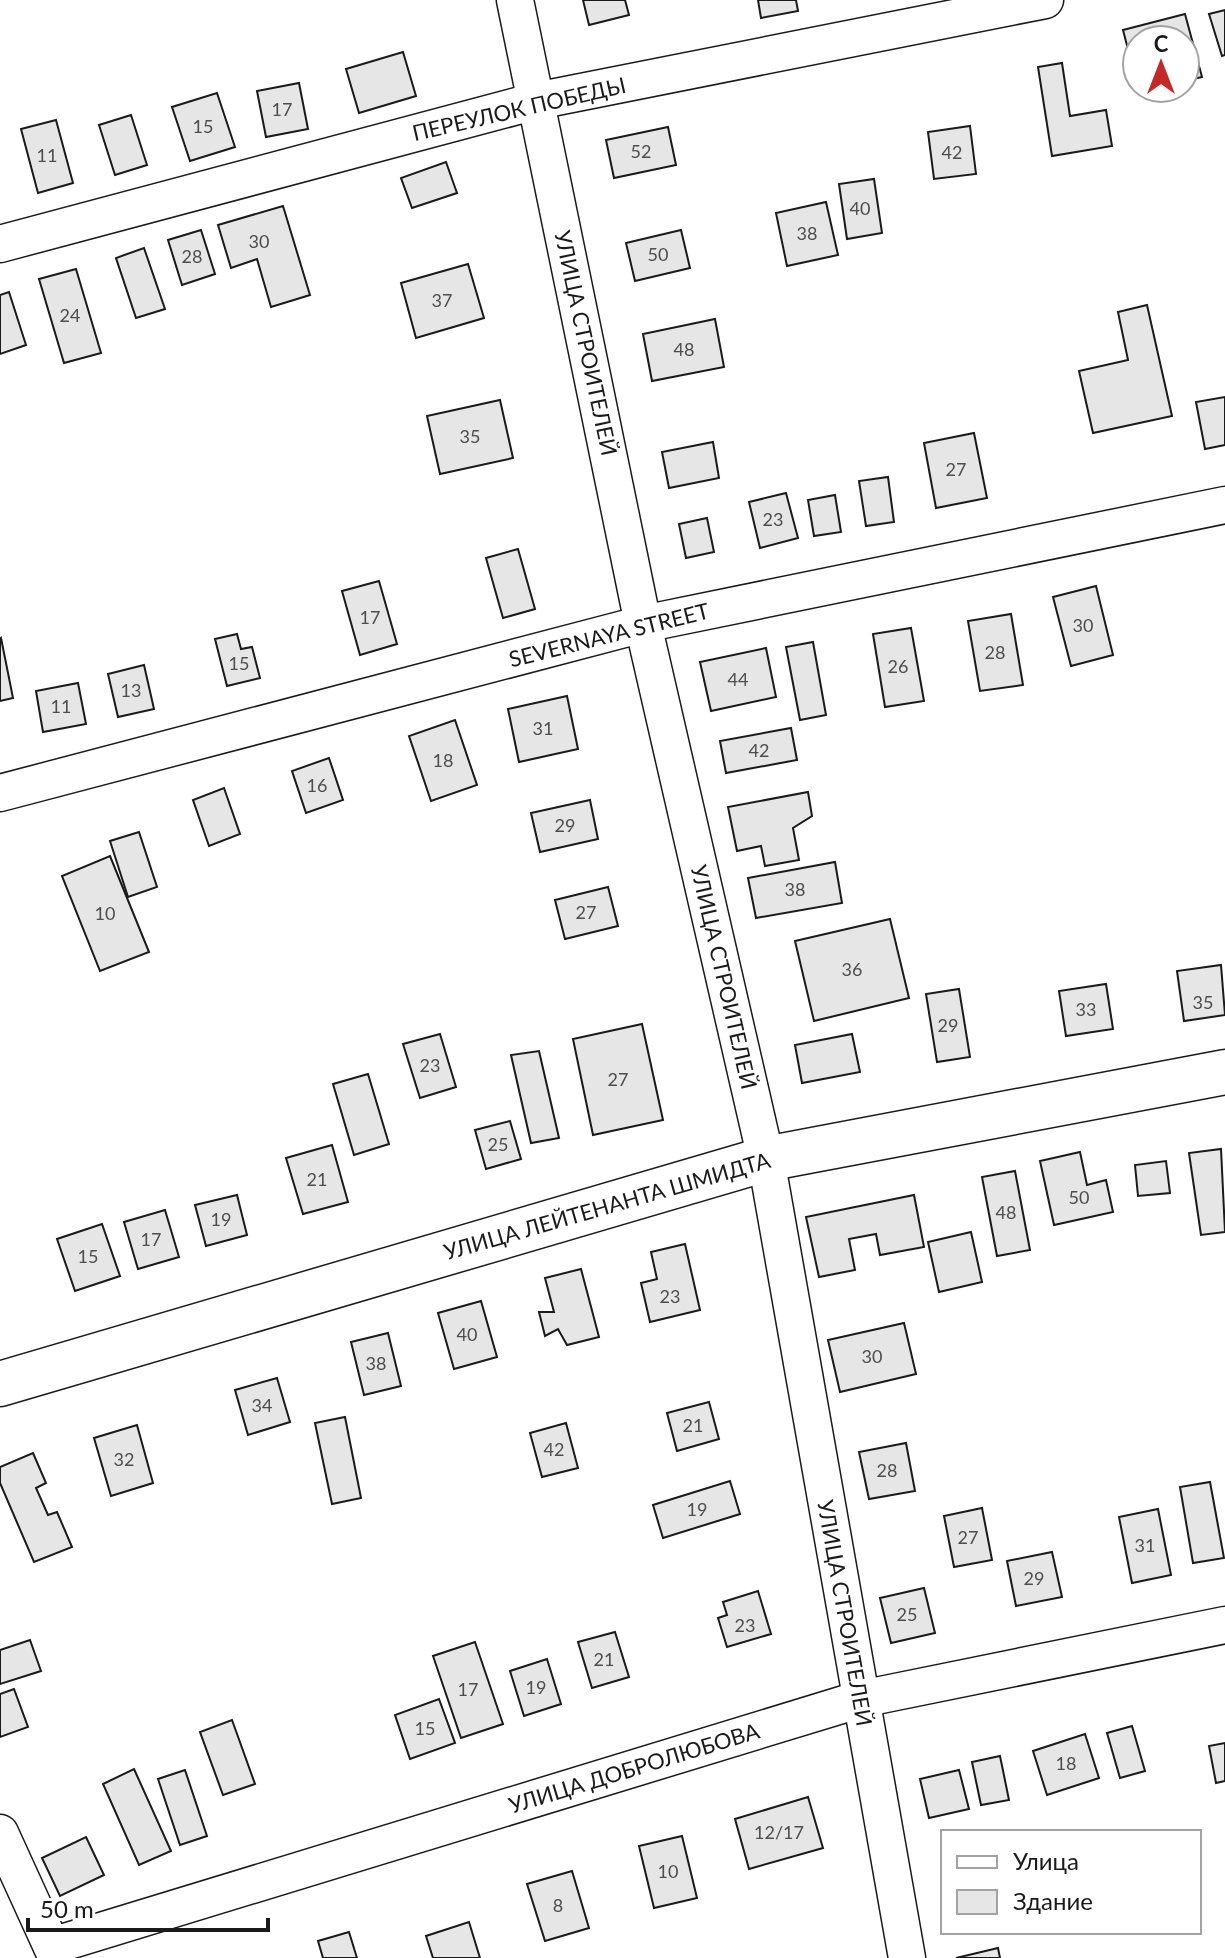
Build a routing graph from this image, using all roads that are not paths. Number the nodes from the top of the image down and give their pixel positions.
1 (515, 0) edge
2 (1045, 0) edge
3 (536, 101) junction
4 (0, 244) edge
5 (1225, 505) edge
6 (643, 624) junction
7 (0, 793) edge
8 (1225, 1072) edge
9 (766, 1159) junction
10 (0, 1384) edge
11 (1225, 1625) edge
12 (861, 1699) junction
13 (0, 1833) edge
14 (55, 1952) edge
15 (907, 1958) edge

1 - 3 street, УЛИЦА СТРОИТЕЛЕЙ
2 - 3 street, ПЕРЕУЛОК ПОБЕДЫ
3 - 4 street, ПЕРЕУЛОК ПОБЕДЫ
3 - 6 street, УЛИЦА СТРОИТЕЛЕЙ
5 - 6 street, SEVERNAYA STREET
6 - 7 street, SEVERNAYA STREET
6 - 9 street, УЛИЦА СТРОИТЕЛЕЙ
8 - 9 main road, УЛИЦА ЛЕЙТЕНАНТА ШМИДТА
9 - 10 main road, УЛИЦА ЛЕЙТЕНАНТА ШМИДТА
9 - 12 street, УЛИЦА СТРОИТЕЛЕЙ
11 - 12 street, УЛИЦА ДОБРОЛЮБОВА
12 - 14 street, УЛИЦА ДОБРОЛЮБОВА
12 - 15 street, УЛИЦА СТРОИТЕЛЕЙ
13 - 14 street

